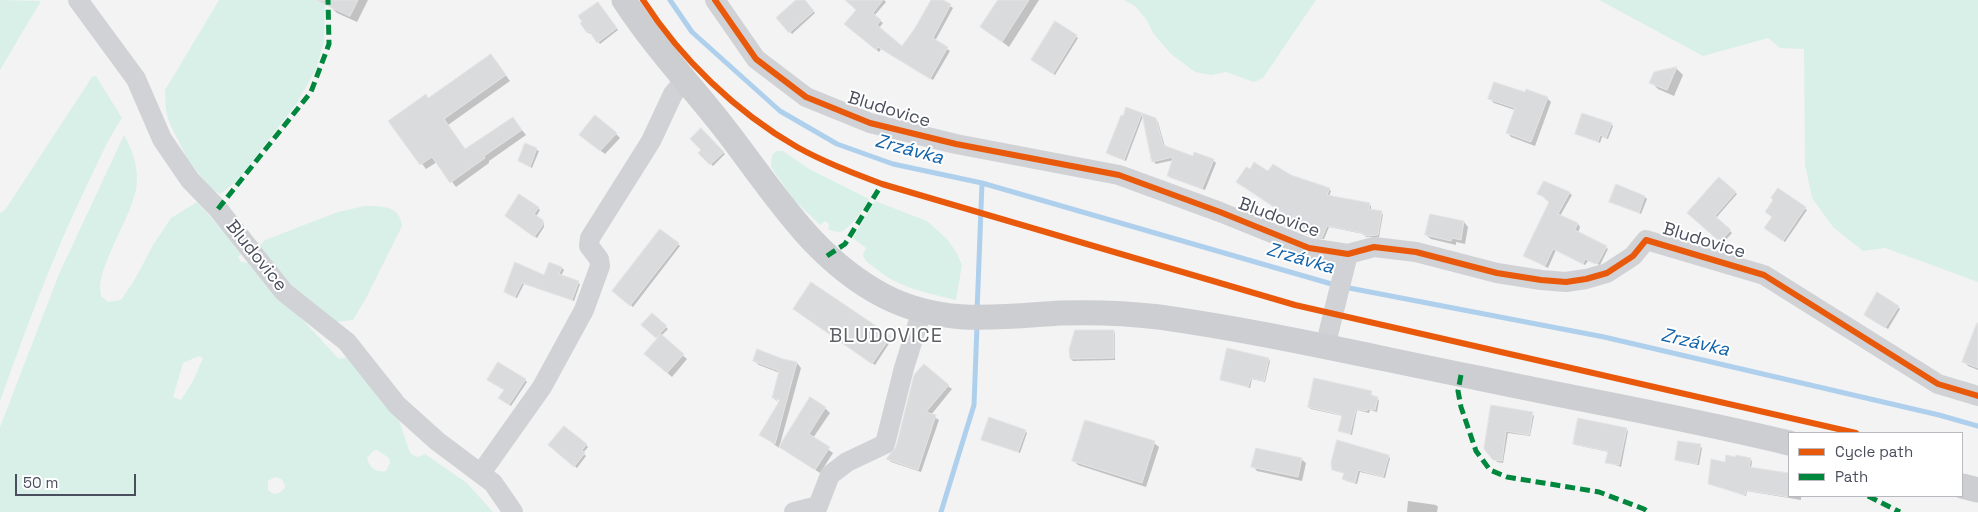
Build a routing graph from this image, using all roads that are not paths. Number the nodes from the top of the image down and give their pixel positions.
1 (78, 0) edge
2 (624, 0) edge
3 (718, 6) edge
4 (685, 80) junction
5 (1347, 260) junction
6 (922, 310) junction
7 (1325, 347) junction
8 (1978, 396) edge
9 (1788, 443) edge
10 (481, 473) junction
11 (1963, 486) edge
12 (1978, 490) edge
13 (822, 509) edge
14 (513, 512) edge
15 (794, 512) edge

1 - 10 street, Bludovice
2 - 4 main road
3 - 5 street, Bludovice
4 - 6 main road
4 - 10 street
5 - 7 street
5 - 8 street, Bludovice
6 - 7 main road
6 - 13 street
7 - 9 main road
10 - 14 street, Bludovice
11 - 12 main road
13 - 15 street

